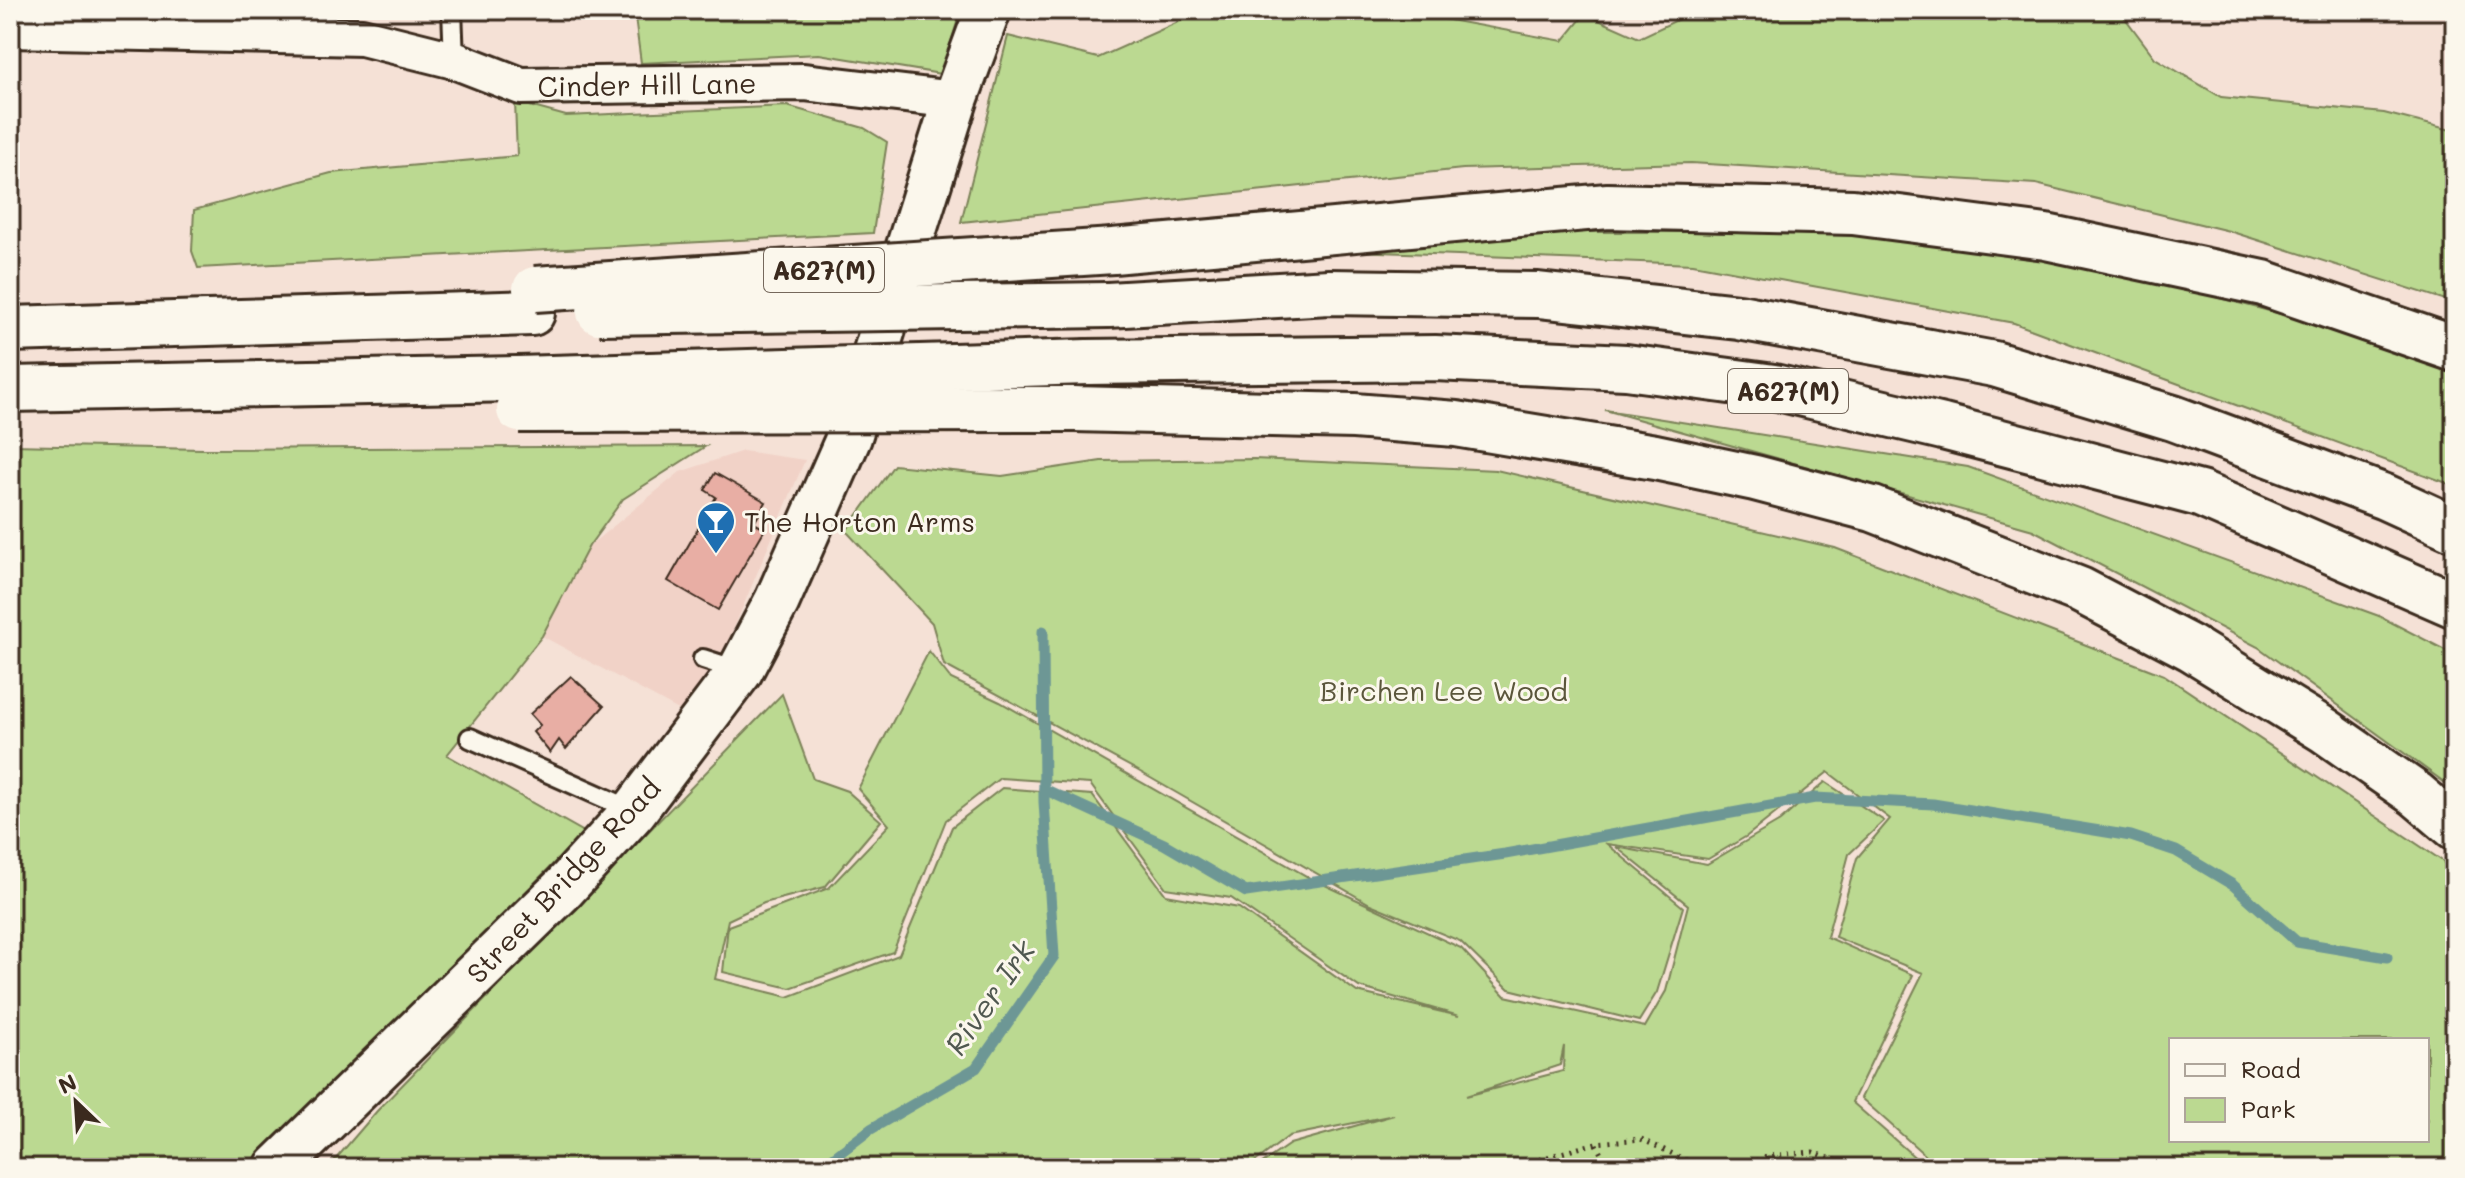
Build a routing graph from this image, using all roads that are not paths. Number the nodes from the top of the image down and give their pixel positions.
1 (452, 10) edge
2 (988, 10) edge
3 (10, 29) edge
4 (454, 60) junction
5 (955, 100) junction
6 (534, 301) junction
7 (10, 329) edge
8 (2455, 349) edge
9 (10, 389) edge
10 (518, 395) junction
11 (2455, 529) edge
12 (2455, 605) edge
13 (470, 738) dead end
14 (634, 811) junction
15 (2455, 827) edge
16 (277, 1168) edge

1 - 4 lane
2 - 5 main road, Street Bridge Road
3 - 4 street, Cinder Hill Lane
4 - 5 street, Cinder Hill Lane
5 - 14 main road, Street Bridge Road
6 - 7 main road, A627(M)
6 - 8 main road, A627(M), bridge
6 - 11 main road, A627(M), bridge
9 - 10 main road, A627(M)
10 - 12 main road, A627(M), bridge
10 - 15 main road, A627(M), bridge
13 - 14 lane
14 - 16 main road, Street Bridge Road

